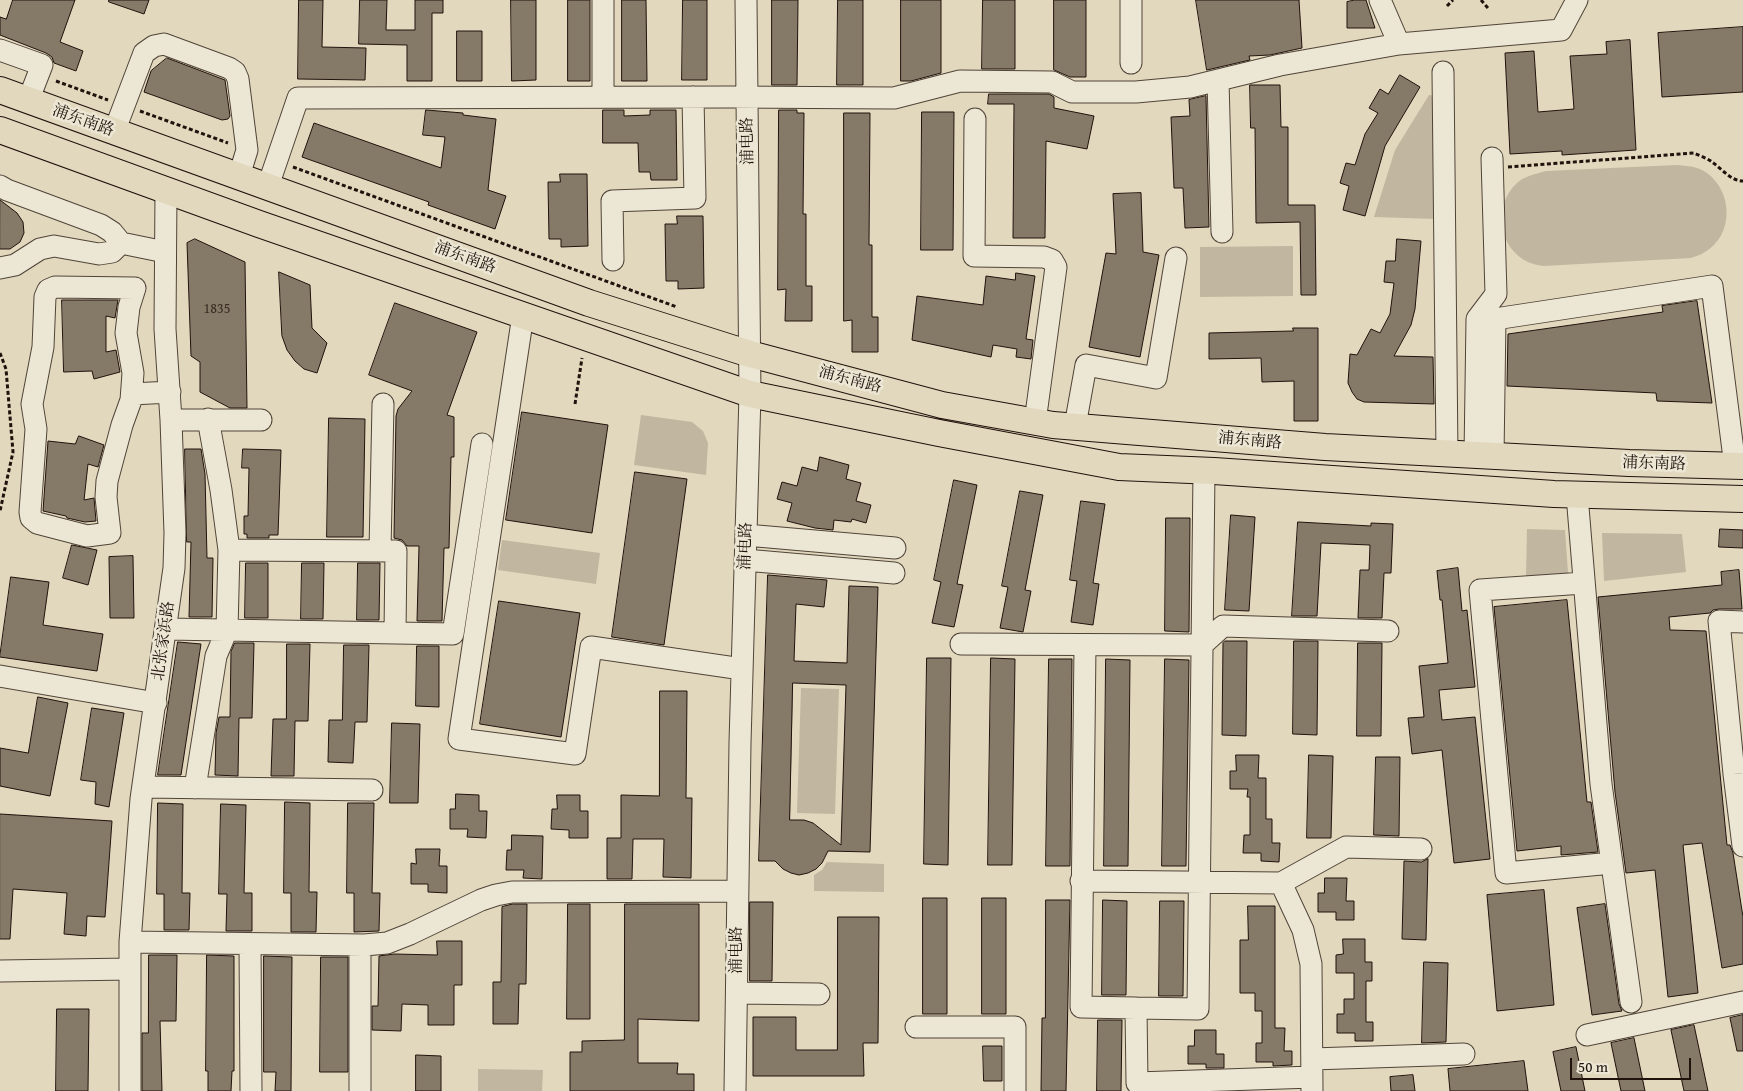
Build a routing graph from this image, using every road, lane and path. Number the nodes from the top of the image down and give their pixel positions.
1 (603, 0) edge
2 (746, 0) edge
3 (1131, 0) edge
4 (1380, 0) edge
5 (1453, 0) edge
6 (1481, 0) edge
7 (1577, 0) edge
8 (1447, 6) dead end
9 (1488, 8) dead end
10 (1399, 44) junction
11 (0, 50) edge
12 (1131, 63) dead end
13 (1443, 72) dead end
14 (38, 74) junction
15 (1218, 80) junction
16 (0, 90) edge
17 (603, 97) junction
18 (693, 97) junction
19 (747, 98) junction
20 (28, 101) junction
21 (124, 105) junction
22 (975, 119) dead end
23 (0, 130) edge
24 (114, 132) junction
25 (247, 150) junction
26 (277, 161) junction
27 (1492, 163) joint
28 (240, 176) junction
29 (1743, 181) edge
30 (0, 186) edge
31 (268, 186) junction
32 (166, 190) junction
33 (1222, 232) dead end
34 (121, 243) junction
35 (166, 252) junction
36 (1176, 258) dead end
37 (613, 260) dead end
38 (0, 268) edge
39 (685, 310) dead end
40 (523, 315) junction
41 (589, 338) junction
42 (0, 353) edge
43 (750, 354) junction
44 (170, 392) junction
45 (132, 394) junction
46 (750, 394) junction
47 (383, 404) dead end
48 (575, 404) dead end
49 (208, 419) junction
50 (171, 420) junction
51 (261, 420) dead end
52 (1035, 422) junction
53 (1075, 426) junction
54 (482, 444) dead end
55 (1447, 454) junction
56 (1484, 456) junction
57 (1739, 466) edge
58 (1204, 471) junction
59 (1577, 495) junction
60 (1743, 499) edge
61 (0, 511) edge
62 (746, 535) junction
63 (895, 548) dead end
64 (229, 550) junction
65 (380, 551) junction
66 (745, 560) junction
67 (894, 573) dead end
68 (1584, 583) junction
69 (1743, 622) edge
70 (167, 629) junction
71 (227, 630) junction
72 (1388, 631) dead end
73 (395, 633) junction
74 (961, 644) dead end
75 (1084, 645) junction
76 (1202, 645) junction
77 (742, 669) junction
78 (0, 676) edge
79 (156, 703) junction
80 (1738, 774) edge
81 (143, 787) junction
82 (195, 788) junction
83 (372, 790) dead end
84 (1743, 846) edge
85 (1421, 849) dead end
86 (1612, 863) junction
87 (1082, 881) junction
88 (1199, 882) junction
89 (1281, 883) junction
90 (737, 891) junction
91 (130, 942) junction
92 (250, 944) junction
93 (360, 945) junction
94 (130, 970) junction
95 (0, 971) edge
96 (737, 993) junction
97 (819, 994) dead end
98 (1631, 1002) dead end
99 (1743, 1002) edge
100 (1136, 1008) junction
101 (916, 1027) dead end
102 (1587, 1035) dead end
103 (1464, 1054) dead end
104 (1312, 1076) edge
105 (130, 1091) edge
106 (251, 1091) edge
107 (360, 1091) edge
108 (735, 1091) edge
109 (1015, 1091) edge

1 - 17 street
2 - 19 street, 浦电路
3 - 12 street
4 - 10 street
5 - 8 path
6 - 9 path
7 - 10 street
10 - 15 street
11 - 14 street
13 - 55 street
14 - 20 street
14 - 21 path
15 - 19 street
15 - 33 street
16 - 20 main road, 浦东南路
17 - 18 street
17 - 26 street
18 - 19 street
18 - 37 street
19 - 43 street, 浦电路
20 - 24 main road, 浦东南路
21 - 24 street
21 - 25 path
21 - 25 street
22 - 52 street
23 - 32 main road, 浦东南路
24 - 28 main road, 浦东南路
25 - 28 street
26 - 31 street
26 - 39 path
27 - 29 path
27 - 56 street
28 - 31 main road, 浦东南路
30 - 34 street
31 - 43 main road, 浦东南路
32 - 35 street, 北张家浜路
32 - 40 main road, 浦东南路
34 - 35 street
34 - 38 street
35 - 44 street, 北张家浜路
36 - 53 street
40 - 41 main road, 浦东南路
40 - 77 street
41 - 46 main road, 浦东南路
41 - 48 path
42 - 61 path
43 - 46 street, 浦电路
43 - 52 main road, 浦东南路
44 - 45 street
44 - 50 street, 北张家浜路
45 - 45 street
46 - 58 main road, 浦东南路
46 - 62 street, 浦电路
47 - 65 street
49 - 50 street
49 - 51 street
49 - 64 street
50 - 70 street, 北张家浜路
52 - 53 main road, 浦东南路
53 - 55 main road, 浦东南路
54 - 73 street
55 - 56 main road, 浦东南路
56 - 57 main road, 浦东南路
56 - 57 street
58 - 59 main road, 浦东南路
58 - 76 street
59 - 60 main road, 浦东南路
59 - 68 street
62 - 63 street
62 - 66 street, 浦电路
64 - 65 street
64 - 71 street
65 - 73 street
66 - 67 street
66 - 77 street, 浦电路
68 - 86 street
68 - 86 street
69 - 80 street
70 - 71 street
70 - 79 street, 北张家浜路
71 - 73 street
71 - 82 street
72 - 76 street
74 - 75 street
75 - 76 street
75 - 87 street
76 - 88 street
77 - 90 street, 浦电路
78 - 79 street
79 - 81 street, 北张家浜路
80 - 84 street
81 - 82 street
81 - 91 street, 北张家浜路
82 - 83 street
85 - 89 street
86 - 98 street
87 - 88 street
87 - 100 street
88 - 89 street
88 - 100 street
89 - 104 street
90 - 93 street
90 - 96 street, 浦电路
91 - 92 street
91 - 94 street, 北张家浜路
92 - 93 street
92 - 106 street
93 - 107 street
94 - 95 street
94 - 105 street, 北张家浜路
96 - 97 street
96 - 108 street, 浦电路
99 - 102 street
100 - 104 street
101 - 109 street
103 - 104 street

